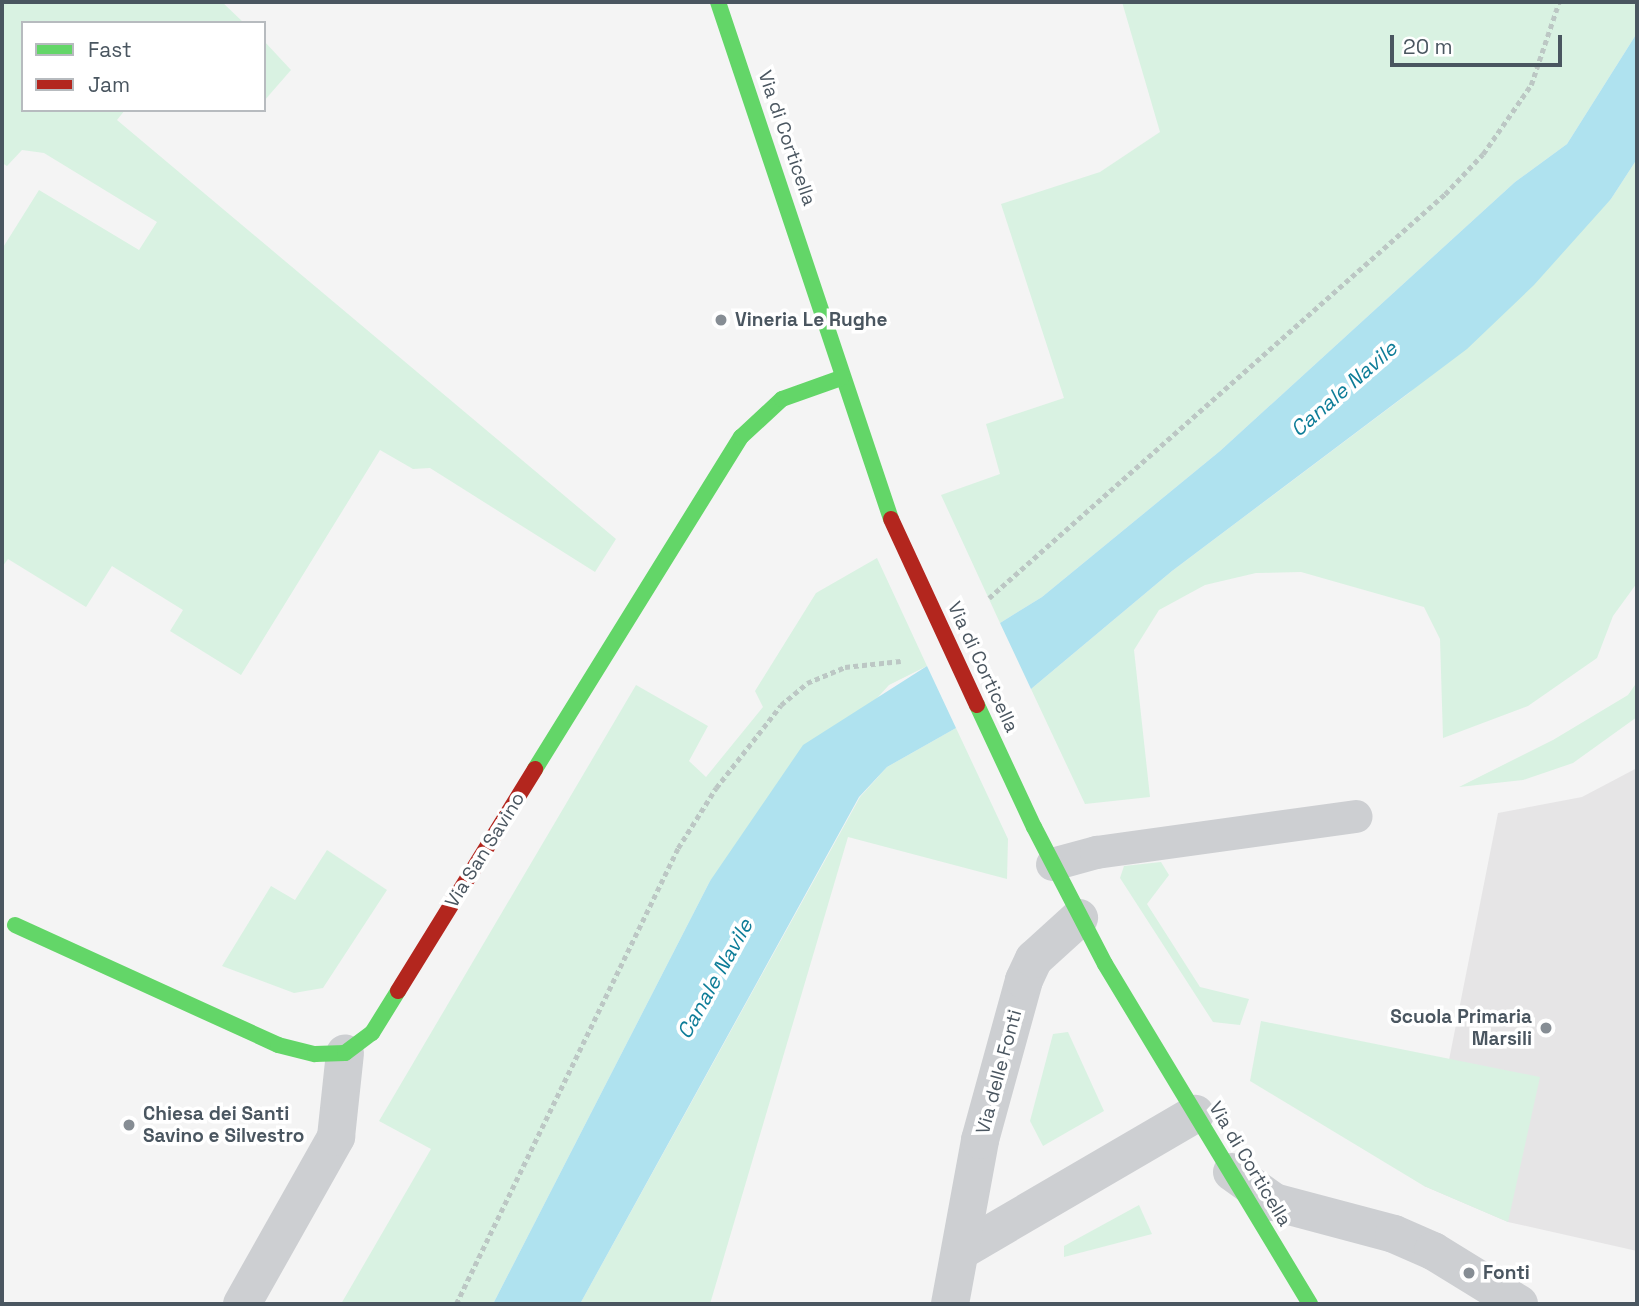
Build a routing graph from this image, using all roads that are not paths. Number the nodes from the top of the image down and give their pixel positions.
1 (719, 2) edge
2 (841, 378) junction
3 (1356, 816) dead end
4 (1052, 864) junction
5 (1079, 918) junction
6 (6, 930) edge
7 (345, 1053) junction
8 (1195, 1114) junction
9 (1232, 1172) junction
10 (964, 1249) junction
11 (242, 1304) edge
12 (950, 1304) edge
13 (1310, 1304) edge
14 (1519, 1304) edge

1 - 2 street, Via di Corticella
2 - 4 street, Via di Corticella, bridge
2 - 7 street, Via San Savino
3 - 4 lane
4 - 5 street, Via di Corticella
5 - 8 street, Via di Corticella
5 - 10 street, Via delle Fonti
6 - 7 street
7 - 11 street
8 - 9 street, Via di Corticella
8 - 10 street
9 - 13 street, Via di Corticella
9 - 14 street
10 - 12 street, Via delle Fonti

